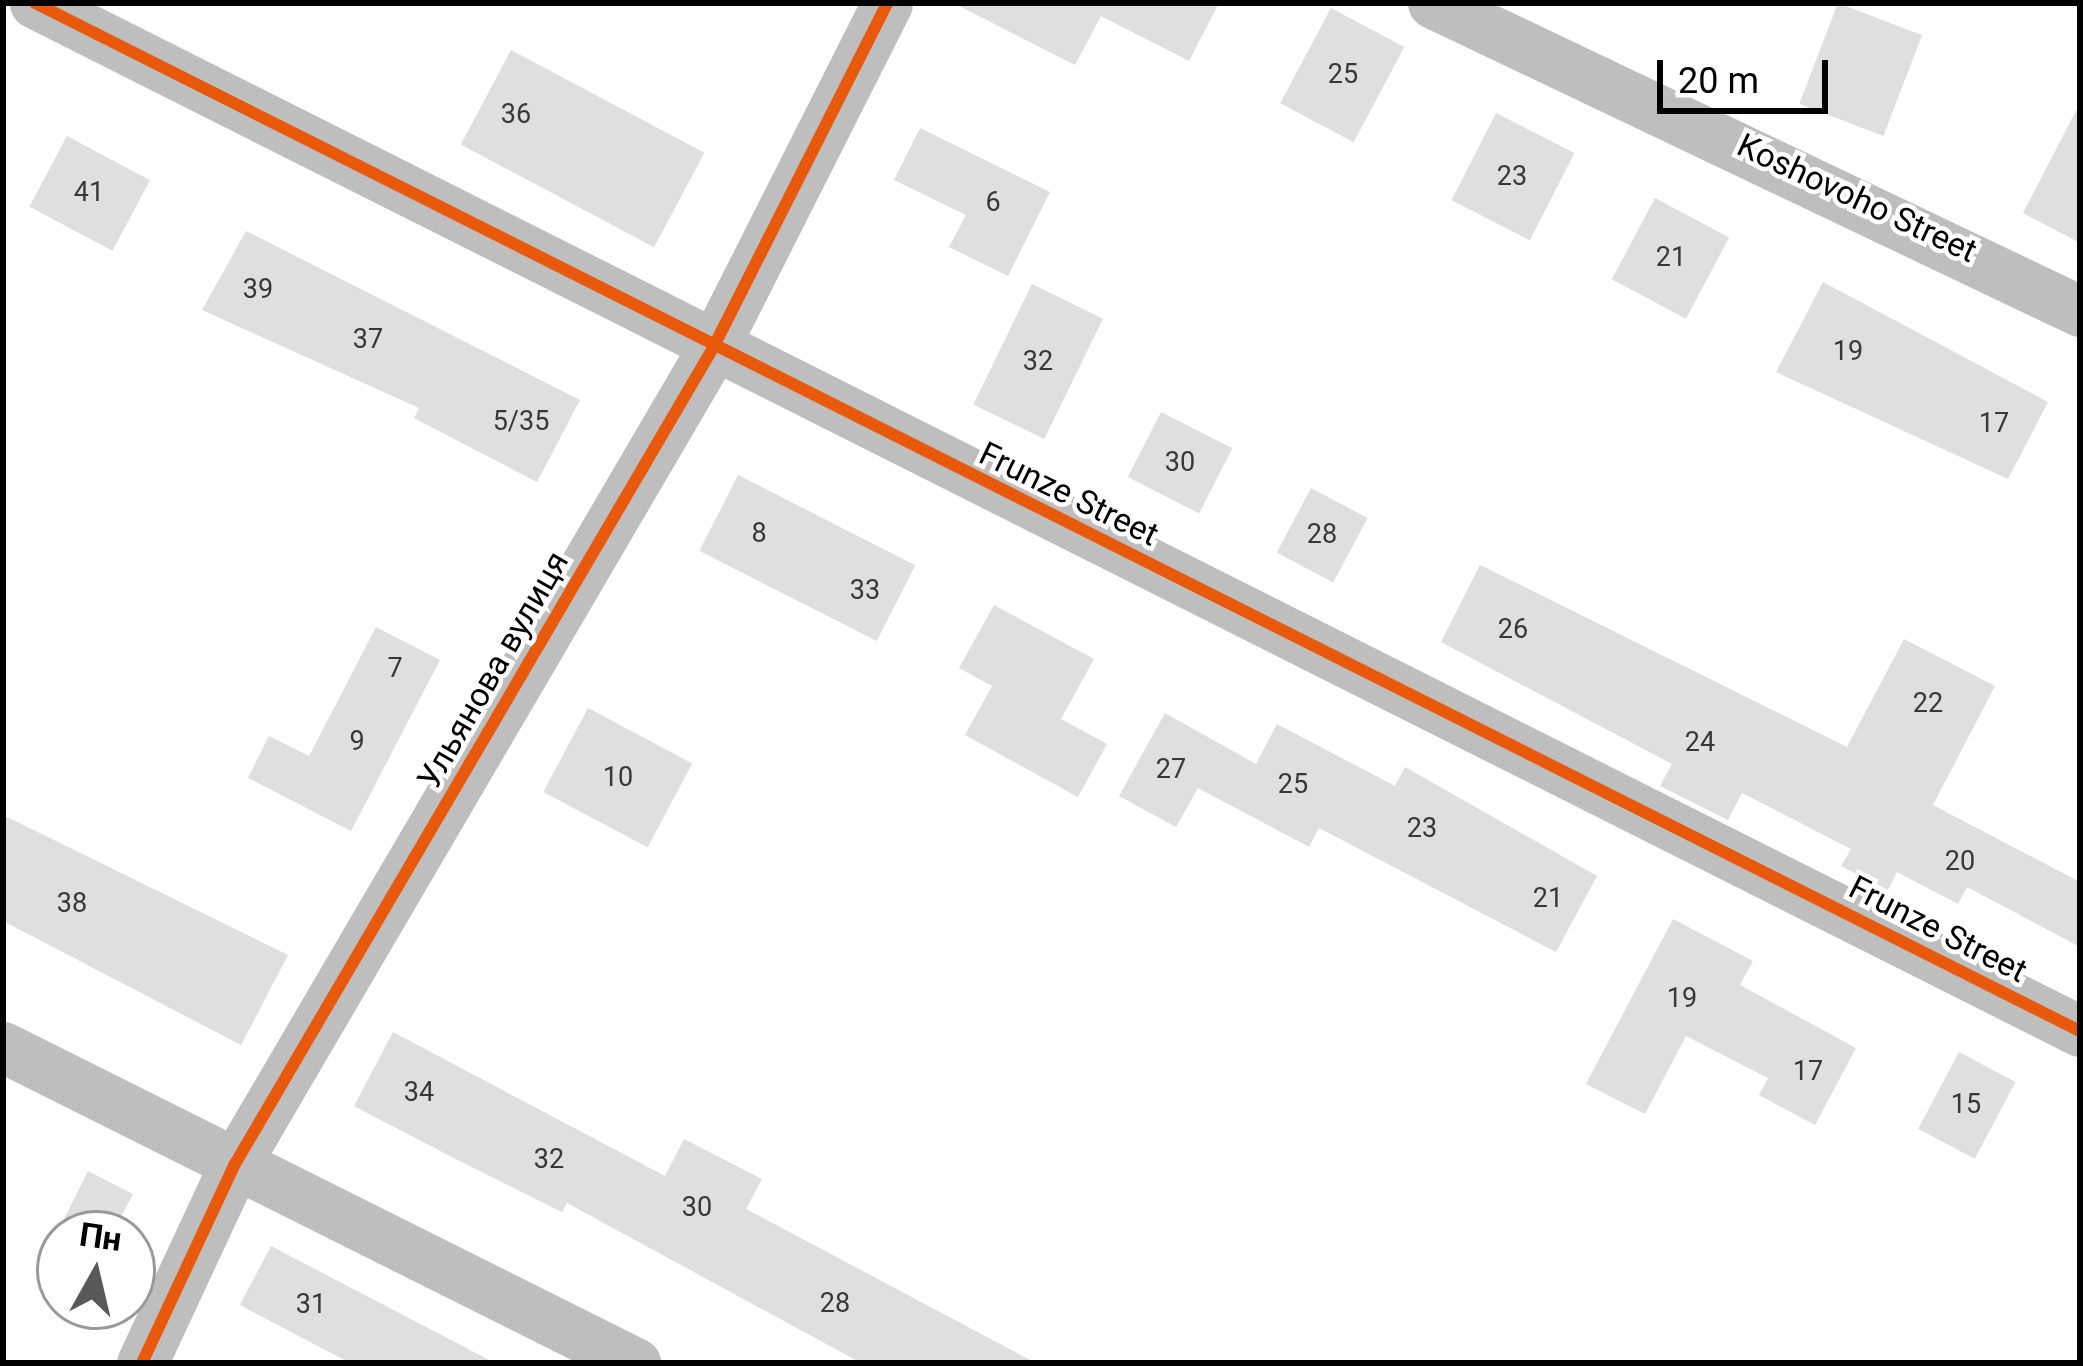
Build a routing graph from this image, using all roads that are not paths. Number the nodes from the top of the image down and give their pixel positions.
1 (35, 3) edge
2 (887, 3) edge
3 (1433, 3) edge
4 (2080, 310) edge
5 (712, 348) junction
6 (2080, 1031) edge
7 (3, 1047) edge
8 (235, 1164) junction
9 (142, 1363) edge
10 (635, 1363) edge

1 - 5 street, Frunze Street
2 - 5 street, Ульянова вулиця
3 - 4 street, Koshovoho Street
5 - 6 street, Frunze Street
5 - 8 street, Ульянова вулиця
7 - 8 street
8 - 9 street, Ульянова вулиця
8 - 10 street

